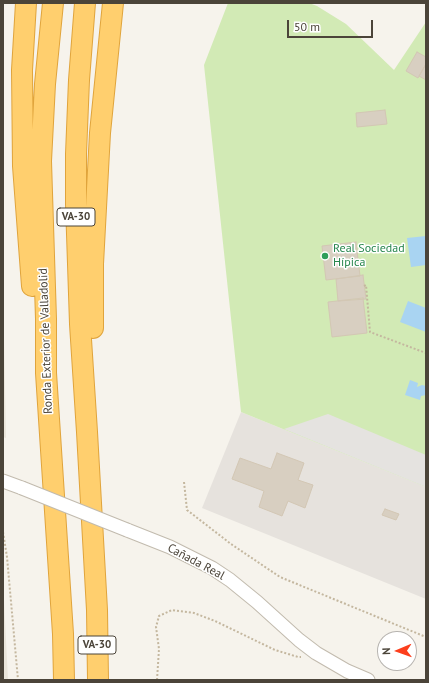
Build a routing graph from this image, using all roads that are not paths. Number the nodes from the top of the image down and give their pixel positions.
1 (26, 3) edge
2 (53, 3) edge
3 (85, 3) edge
4 (113, 3) edge
5 (46, 373) junction
6 (87, 432) junction
7 (3, 481) edge
8 (64, 680) edge
9 (98, 680) edge
10 (368, 680) edge

1 - 5 highway
2 - 5 highway, Ronda Exterior de Valladolid / VA-30
3 - 6 highway, VA-30
4 - 6 highway
5 - 8 highway, Ronda Exterior de Valladolid / VA-30
6 - 9 highway, VA-30
7 - 10 street, Cañada Real, bridge

